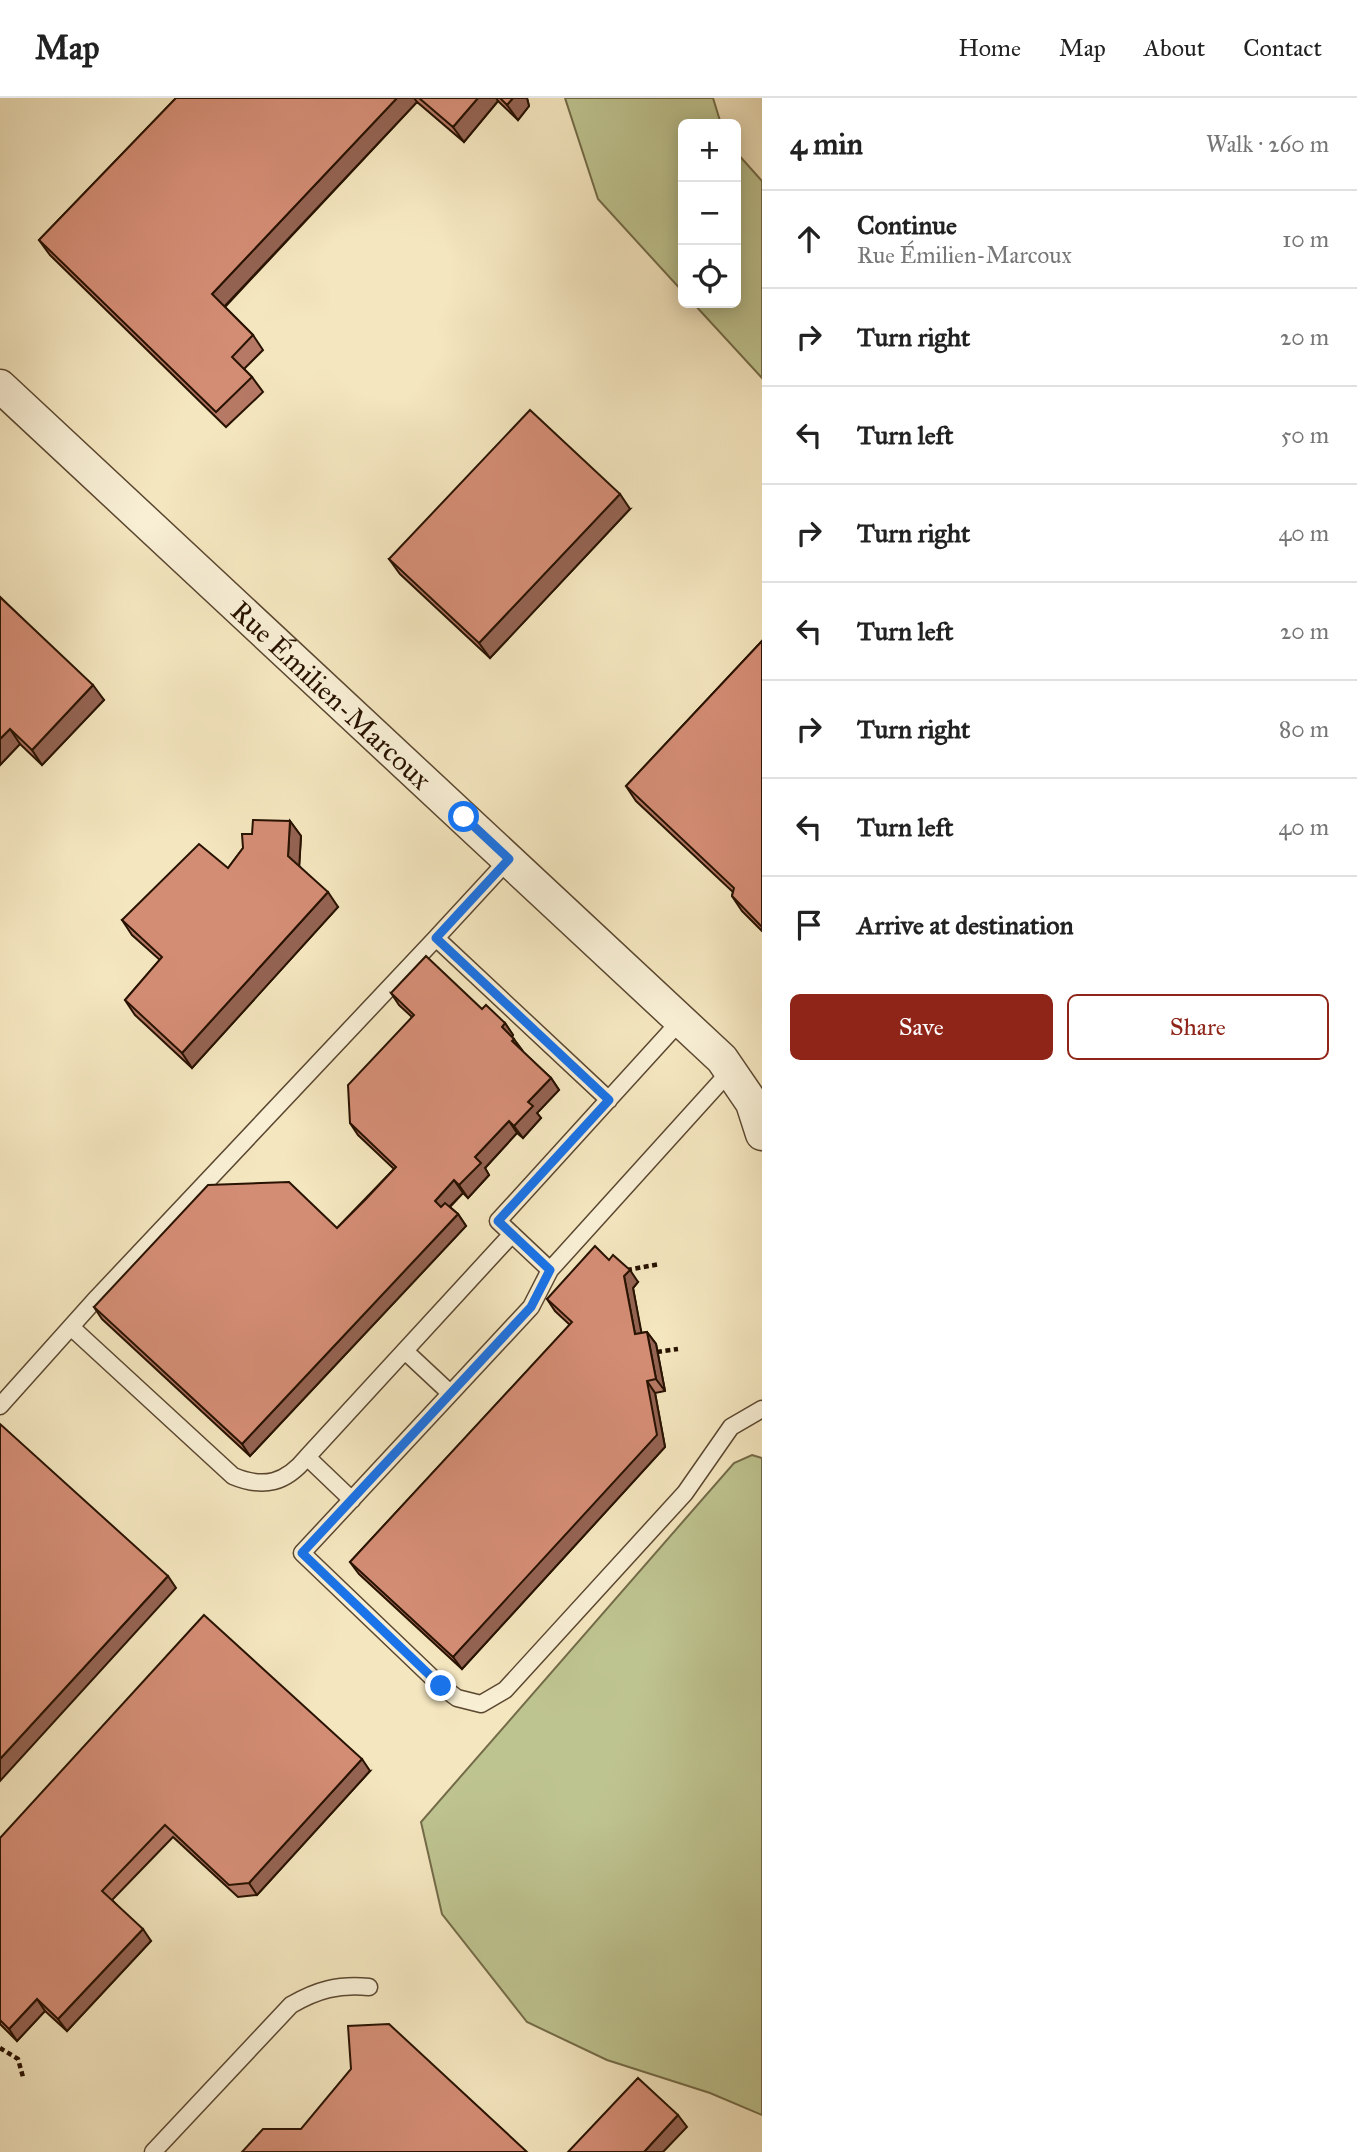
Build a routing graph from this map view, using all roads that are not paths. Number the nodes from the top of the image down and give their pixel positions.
1 (0, 386) edge
2 (509, 859) junction
3 (436, 938) junction
4 (681, 1020) junction
5 (731, 1070) junction
6 (609, 1100) junction
7 (762, 1134) edge
8 (512, 1234) junction
9 (550, 1270) junction
10 (71, 1327) junction
11 (405, 1351) junction
12 (450, 1393) junction
13 (0, 1406) edge
14 (762, 1409) edge
15 (307, 1457) junction
16 (352, 1500) junction
17 (369, 1987) dead end
18 (153, 2152) edge

1 - 2 street, Rue Émilien-Marcoux
2 - 3 lane
2 - 4 street, Rue Émilien-Marcoux
3 - 6 lane
3 - 10 lane
4 - 5 street, Rue Émilien-Marcoux
4 - 6 lane
5 - 7 street, Rue Émilien-Marcoux
5 - 9 lane
6 - 8 lane
8 - 9 lane
8 - 11 lane
9 - 12 lane
10 - 13 lane
10 - 15 lane
11 - 12 lane
11 - 15 lane
12 - 16 lane
14 - 16 lane
15 - 16 lane
17 - 18 lane

